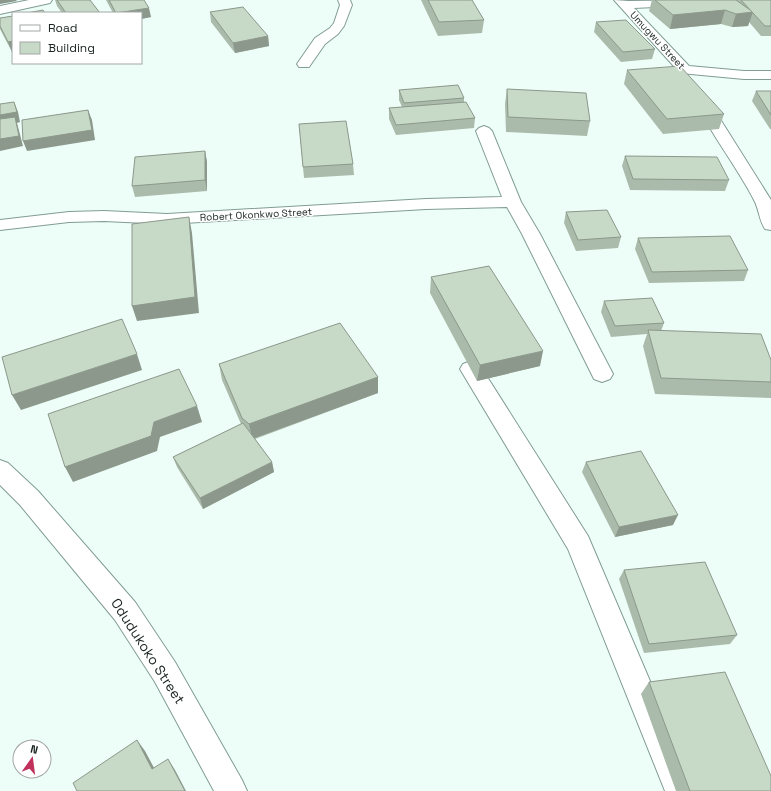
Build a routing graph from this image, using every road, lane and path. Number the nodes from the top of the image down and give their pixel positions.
1 (46, 0) edge
2 (344, 0) edge
3 (718, 0) edge
4 (622, 2) edge
5 (0, 10) edge
6 (304, 64) dead end
7 (685, 70) junction
8 (771, 75) edge
9 (484, 131) dead end
10 (512, 202) junction
11 (0, 225) edge
12 (771, 225) edge
13 (471, 369) edge
14 (602, 374) dead end
15 (0, 470) edge
16 (231, 791) edge
17 (681, 791) edge

1 - 5 street
2 - 6 street
3 - 4 street
4 - 7 street, Umugwu Street
7 - 8 street, Umugwu Street
7 - 12 street
9 - 10 street
10 - 11 street, Robert Okonkwo Street
10 - 14 street
13 - 17 street
15 - 16 street, Odudukoko Street

